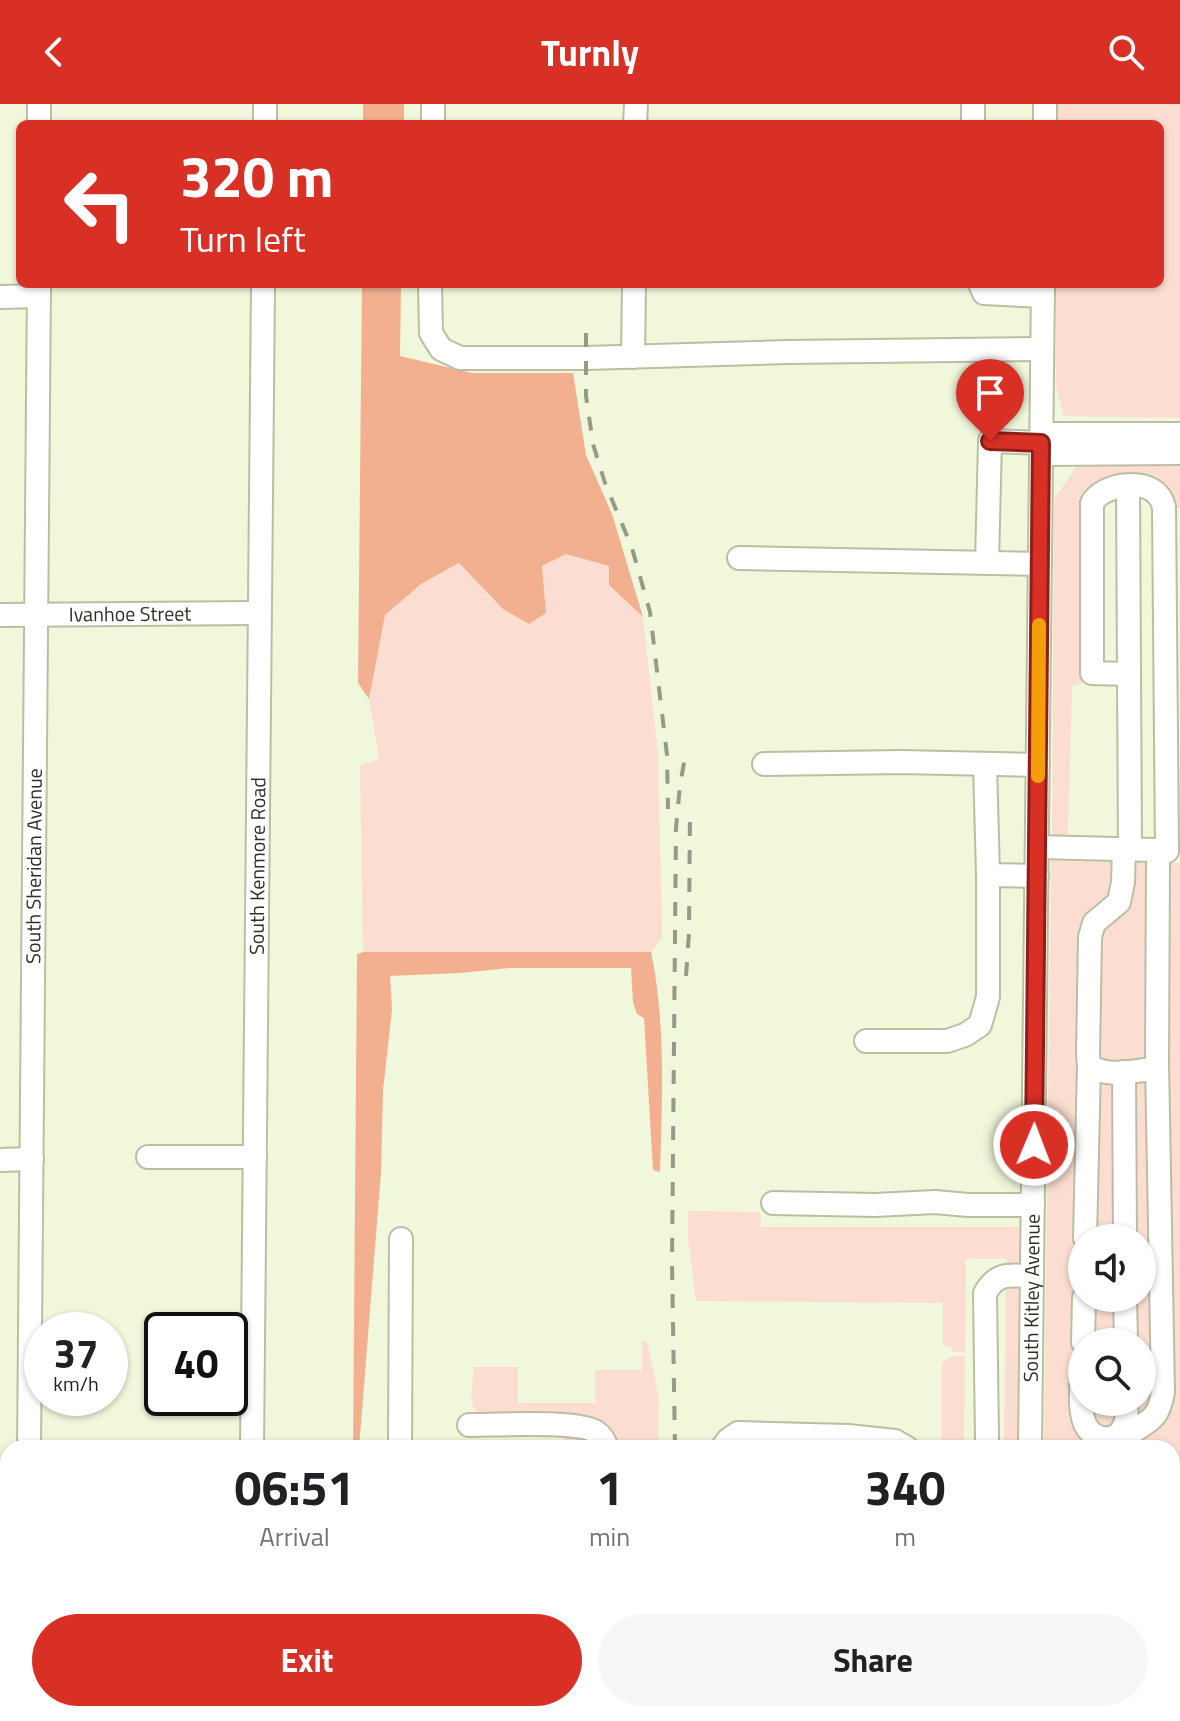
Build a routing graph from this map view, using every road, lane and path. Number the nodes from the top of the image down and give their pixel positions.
1 (263, 288) edge
2 (430, 288) edge
3 (634, 288) edge
4 (982, 288) edge
5 (39, 290) edge
6 (1043, 290) edge
7 (0, 297) edge
8 (1042, 349) junction
9 (633, 357) junction
10 (1180, 434) edge
11 (1041, 444) junction
12 (1180, 453) edge
13 (1128, 486) junction
14 (739, 558) dead end
15 (987, 563) junction
16 (1040, 564) junction
17 (36, 613) junction
18 (259, 613) junction
19 (0, 615) edge
20 (1129, 674) junction
21 (764, 764) dead end
22 (985, 764) junction
23 (1038, 765) junction
24 (1037, 847) junction
25 (1127, 849) junction
26 (1155, 850) junction
27 (988, 875) junction
28 (1037, 876) junction
29 (866, 1041) dead end
30 (1157, 1062) junction
31 (1089, 1065) junction
32 (1124, 1072) junction
33 (148, 1157) dead end
34 (255, 1157) junction
35 (32, 1159) junction
36 (0, 1160) edge
37 (773, 1203) dead end
38 (1033, 1205) junction
39 (1085, 1224) edge
40 (1125, 1224) edge
41 (401, 1239) dead end
42 (1032, 1276) junction
43 (1083, 1416) edge
44 (1126, 1416) edge
45 (469, 1425) dead end
46 (1123, 1428) junction
47 (987, 1438) dead end
48 (29, 1440) edge
49 (252, 1440) edge
50 (400, 1440) edge
51 (603, 1440) edge
52 (728, 1440) edge
53 (886, 1440) edge
54 (1030, 1440) edge

1 - 18 street, South Kenmore Road
2 - 9 street
3 - 9 street
4 - 6 street
5 - 7 street
5 - 17 street, South Sheridan Avenue
6 - 8 street, South Kitley Avenue
8 - 9 street
8 - 11 street, South Kitley Avenue
10 - 11 street
11 - 12 street
11 - 15 street
11 - 16 street, South Kitley Avenue
13 - 20 street
13 - 20 street
13 - 26 street
14 - 15 street
15 - 16 street
16 - 23 street, South Kitley Avenue
17 - 18 street, Ivanhoe Street
17 - 19 street, Ivanhoe Street
17 - 35 street, South Sheridan Avenue
18 - 34 street, South Kenmore Road
20 - 25 street
21 - 22 street
22 - 23 street
22 - 27 street
23 - 24 street, South Kitley Avenue
24 - 25 street
24 - 28 street, South Kitley Avenue
25 - 26 street
25 - 31 street
26 - 30 street
27 - 28 street
27 - 29 street
28 - 38 street, South Kitley Avenue
30 - 32 street
30 - 46 street
31 - 32 street
31 - 39 street
32 - 40 street
33 - 34 street
34 - 49 street, South Kenmore Road
35 - 36 street
35 - 48 street, South Sheridan Avenue
37 - 38 street
38 - 42 street, South Kitley Avenue
41 - 50 street
42 - 47 street
42 - 54 street, South Kitley Avenue
43 - 46 street
44 - 46 street
45 - 51 street
52 - 53 street

